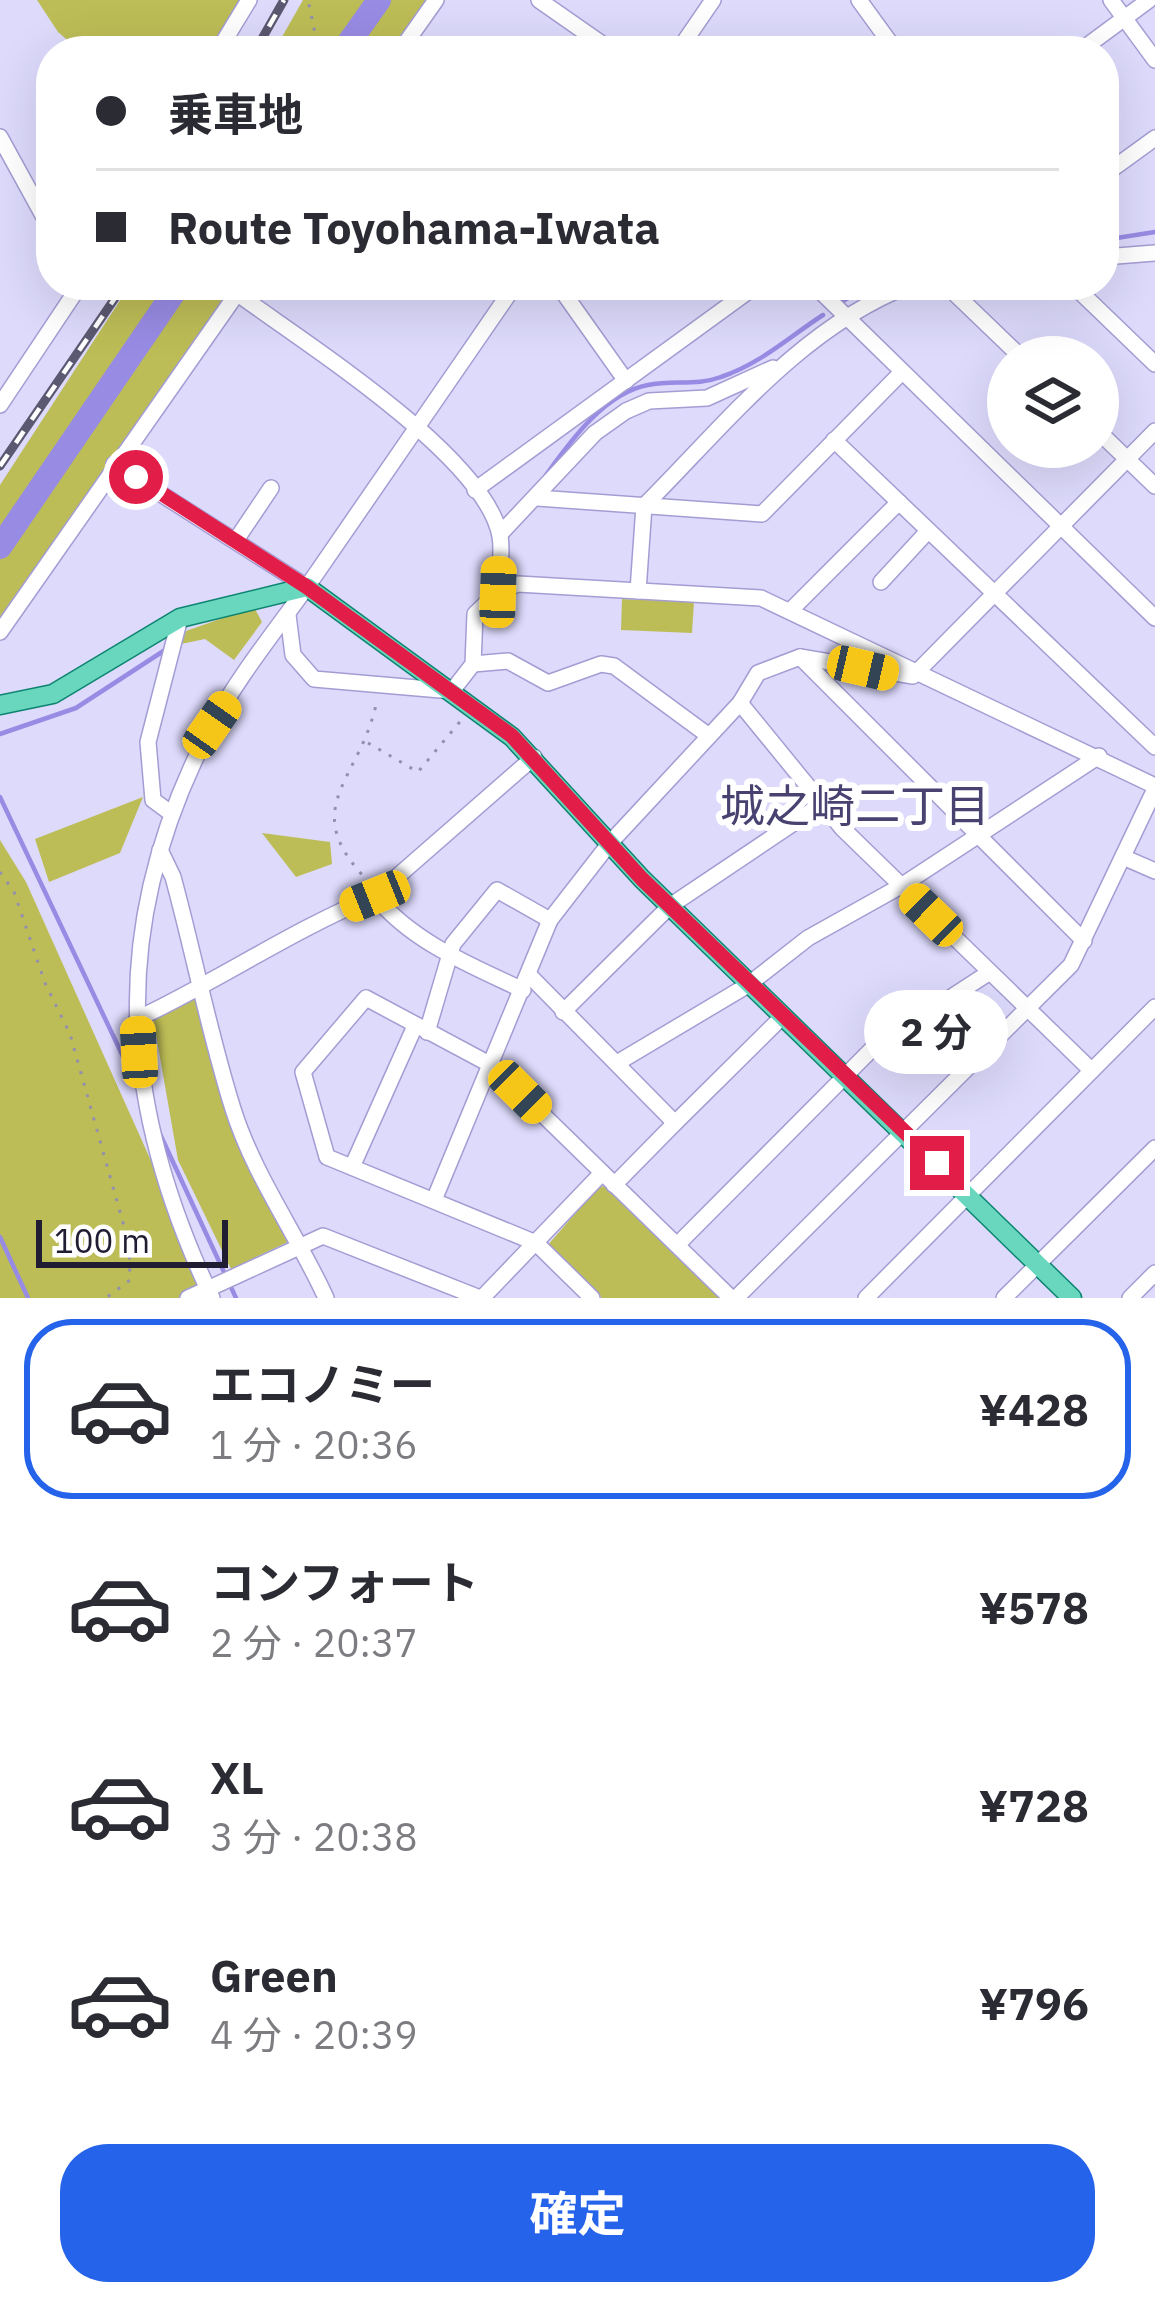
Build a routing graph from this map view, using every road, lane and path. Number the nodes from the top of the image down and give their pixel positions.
1 (248, 0) edge
2 (308, 0) edge
3 (436, 0) edge
4 (539, 0) edge
5 (713, 0) edge
6 (859, 0) edge
7 (1111, 0) edge
8 (1149, 0) edge
9 (1124, 18) junction
10 (227, 36) edge
11 (313, 36) edge
12 (411, 36) edge
13 (591, 36) edge
14 (688, 36) edge
15 (885, 36) edge
16 (1100, 36) edge
17 (1155, 60) edge
18 (0, 137) edge
19 (1155, 138) edge
20 (1119, 164) edge
21 (36, 203) edge
22 (1155, 253) edge
23 (1119, 256) edge
24 (70, 300) edge
25 (232, 300) edge
26 (254, 300) edge
27 (505, 300) edge
28 (569, 300) edge
29 (737, 300) edge
30 (827, 300) edge
31 (878, 300) edge
32 (962, 300) edge
33 (1089, 300) edge
34 (842, 317) junction
35 (999, 336) edge
36 (790, 360) junction
37 (1155, 364) edge
38 (900, 374) junction
39 (626, 381) junction
40 (0, 405) edge
41 (418, 426) junction
42 (1155, 431) edge
43 (834, 440) junction
44 (1119, 451) edge
45 (1127, 459) junction
46 (114, 464) junction
47 (1155, 486) edge
48 (272, 488) dead end
49 (475, 490) junction
50 (537, 498) junction
51 (899, 502) junction
52 (644, 506) junction
53 (1059, 528) junction
54 (928, 531) junction
55 (500, 534) junction
56 (236, 541) junction
57 (881, 582) dead end
58 (307, 587) junction
59 (638, 591) junction
60 (498, 592) junction
61 (995, 595) junction
62 (792, 609) junction
63 (288, 614) junction
64 (1155, 618) edge
65 (180, 619) junction
66 (0, 632) edge
67 (800, 657) junction
68 (472, 664) junction
69 (920, 671) junction
70 (379, 686) junction
71 (452, 691) junction
72 (740, 703) junction
73 (0, 705) edge
74 (472, 706) junction
75 (709, 736) junction
76 (366, 742) junction
77 (1155, 747) edge
78 (534, 757) junction
79 (1099, 757) junction
80 (1155, 787) edge
81 (822, 803) junction
82 (172, 814) junction
83 (976, 836) junction
84 (609, 844) junction
85 (160, 850) junction
86 (1123, 857) junction
87 (1155, 871) edge
88 (0, 872) edge
89 (901, 886) junction
90 (377, 894) junction
91 (670, 906) junction
92 (550, 920) junction
93 (1084, 941) junction
94 (449, 955) junction
95 (990, 972) junction
96 (526, 983) junction
97 (748, 985) junction
98 (203, 988) junction
99 (1027, 1009) junction
100 (563, 1012) junction
101 (1152, 1016) edge
102 (781, 1018) junction
103 (137, 1019) junction
104 (421, 1029) junction
105 (616, 1063) junction
106 (493, 1066) junction
107 (1091, 1070) junction
108 (844, 1076) junction
109 (675, 1123) junction
110 (904, 1132) junction
111 (1155, 1148) edge
112 (352, 1167) junction
113 (608, 1179) junction
114 (969, 1194) junction
115 (434, 1201) junction
116 (301, 1243) junction
117 (536, 1243) junction
118 (677, 1245) junction
119 (1038, 1265) junction
120 (1155, 1273) edge
121 (210, 1293) edge
122 (106, 1298) edge
123 (188, 1298) edge
124 (326, 1298) edge
125 (480, 1298) edge
126 (592, 1298) edge
127 (734, 1298) edge
128 (866, 1298) edge
129 (1004, 1298) edge
130 (1072, 1298) edge
131 (1130, 1298) edge

1 - 10 street
2 - 11 path
3 - 12 street
4 - 13 street
5 - 14 street
6 - 15 street
7 - 9 street
8 - 9 street
9 - 16 street
9 - 17 street
18 - 21 street
19 - 20 street
22 - 23 street
24 - 40 street
25 - 46 street
26 - 41 street
27 - 41 street
28 - 39 street
29 - 39 street
30 - 34 street
31 - 34 street
32 - 35 street
33 - 37 street
34 - 36 street
34 - 38 street
36 - 50 street
36 - 52 street
38 - 43 street
38 - 53 street
39 - 49 street
41 - 49 street
41 - 58 street
42 - 45 street
43 - 51 street
43 - 52 street
44 - 45 street
45 - 47 street
45 - 53 street
46 - 56 street
46 - 66 street
48 - 56 street
49 - 55 street
50 - 52 street
50 - 55 street
51 - 54 street
51 - 62 street
52 - 59 street
53 - 61 street
53 - 64 street
54 - 57 street
54 - 61 street
55 - 60 street
56 - 58 street
58 - 63 street
58 - 65 main road
58 - 71 main road
59 - 60 street
59 - 62 street
60 - 68 street
61 - 69 street
61 - 77 street
62 - 69 street
63 - 70 street
63 - 82 street
65 - 73 main road
65 - 82 street
67 - 69 street
67 - 72 street
67 - 83 street
68 - 71 street
68 - 75 street
69 - 79 street
70 - 71 street
70 - 76 path
71 - 74 main road
72 - 75 street
72 - 81 street
74 - 76 path
74 - 78 main road
75 - 84 street
76 - 90 path
78 - 84 main road
78 - 90 street
79 - 80 street
79 - 83 street
80 - 86 street
81 - 89 street
81 - 91 street
82 - 85 street
83 - 89 street
83 - 93 street
84 - 91 main road
84 - 92 street
85 - 98 street
85 - 103 street
86 - 87 street
86 - 93 street
88 - 122 path
89 - 95 street
89 - 97 street
90 - 94 street
90 - 98 street
91 - 97 main road
91 - 100 street
92 - 94 street
92 - 96 street
93 - 99 street
94 - 96 street
94 - 104 street
95 - 99 street
95 - 108 street
96 - 100 street
96 - 106 street
97 - 102 main road
97 - 105 street
98 - 103 street
98 - 116 street
99 - 107 street
99 - 110 street
100 - 105 street
101 - 107 street
102 - 108 main road
102 - 109 street
103 - 121 street
104 - 106 street
104 - 112 street
104 - 112 street
105 - 109 street
106 - 113 street
106 - 115 street
107 - 114 street
108 - 110 main road
108 - 118 street
109 - 113 street
110 - 114 main road
110 - 127 street
111 - 119 street
112 - 115 street
113 - 117 street
113 - 118 street
114 - 119 main road
114 - 128 street
115 - 117 street
116 - 121 street
116 - 124 street
116 - 125 street
117 - 125 street
117 - 126 street
118 - 127 street
119 - 129 street
119 - 130 main road
120 - 131 street
121 - 123 street

